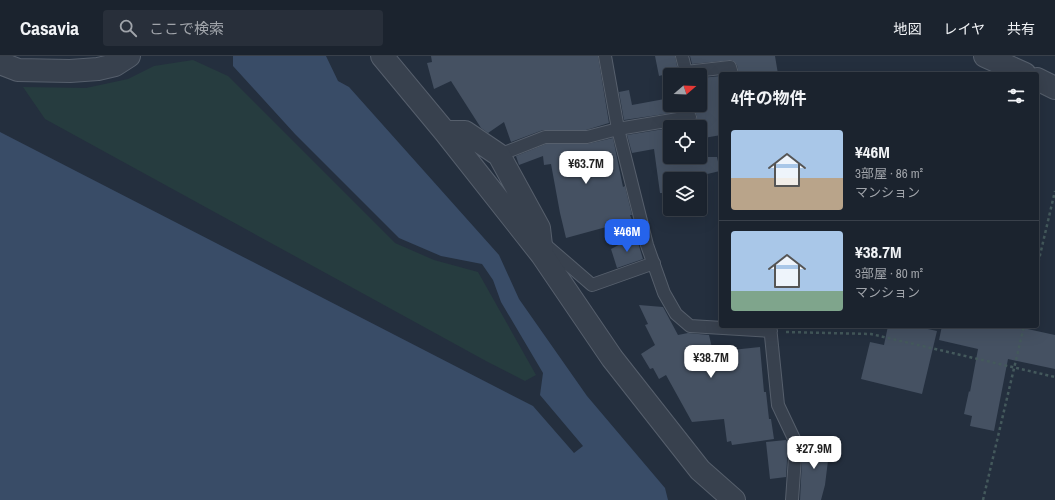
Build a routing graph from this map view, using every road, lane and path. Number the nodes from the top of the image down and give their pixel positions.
1 (129, 56) edge
2 (382, 56) edge
3 (605, 56) edge
4 (682, 56) edge
5 (985, 56) edge
6 (0, 63) edge
7 (731, 72) edge
8 (1020, 72) edge
9 (1039, 80) edge
10 (1055, 88) edge
11 (690, 117) dead end
12 (618, 129) junction
13 (445, 132) junction
14 (499, 155) junction
15 (1055, 191) edge
16 (541, 248) junction
17 (1039, 259) edge
18 (654, 263) junction
19 (719, 327) edge
20 (744, 328) edge
21 (1024, 328) edge
22 (771, 329) edge
23 (1014, 367) junction
24 (1055, 377) edge
25 (734, 500) edge
26 (792, 500) edge
27 (983, 500) edge

1 - 6 street
2 - 13 street
3 - 12 lane
4 - 7 lane
5 - 8 street
9 - 10 street
11 - 12 lane
12 - 14 lane
12 - 18 lane
13 - 14 street
13 - 16 street
14 - 16 street
15 - 17 path
16 - 18 lane
16 - 25 street
18 - 19 lane
20 - 22 lane
21 - 23 path
22 - 23 path
22 - 26 lane
23 - 24 path
23 - 27 path

